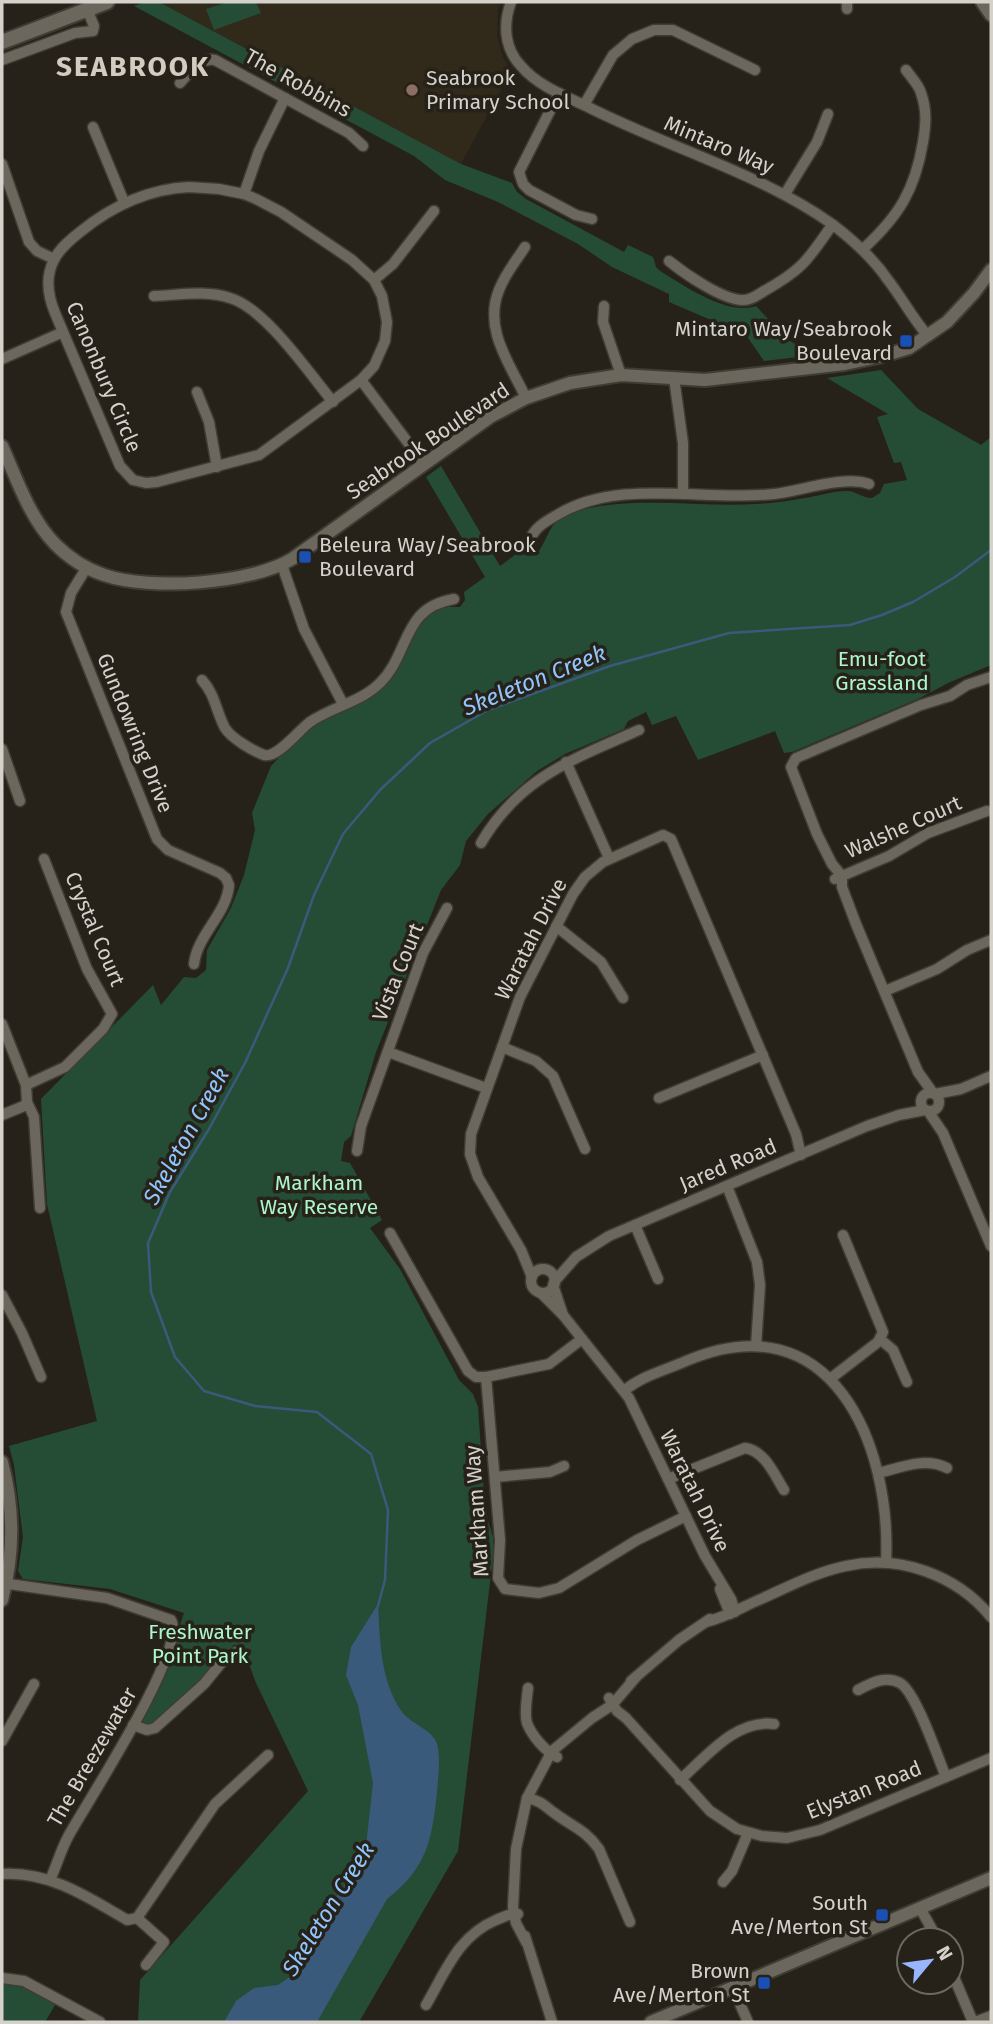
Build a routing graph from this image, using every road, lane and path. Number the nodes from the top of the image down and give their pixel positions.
1 (107, 2) edge
2 (510, 2) edge
3 (982, 2) edge
4 (87, 9) junction
5 (991, 15) edge
6 (2, 43) edge
7 (2, 60) edge
8 (755, 70) dead end
9 (906, 70) dead end
10 (180, 83) dead end
11 (559, 93) junction
12 (285, 98) junction
13 (584, 106) junction
14 (828, 114) dead end
15 (93, 127) dead end
16 (363, 146) dead end
17 (2, 164) edge
18 (244, 194) junction
19 (785, 194) junction
20 (124, 202) junction
21 (434, 211) dead end
22 (592, 219) dead end
23 (832, 225) junction
24 (525, 247) dead end
25 (863, 249) junction
26 (54, 259) junction
27 (669, 261) dead end
28 (991, 270) edge
29 (373, 280) junction
30 (154, 296) dead end
31 (604, 306) dead end
32 (63, 332) junction
33 (928, 336) junction
34 (2, 359) edge
35 (621, 375) junction
36 (674, 377) junction
37 (361, 380) junction
38 (197, 392) dead end
39 (526, 398) junction
40 (333, 402) junction
41 (2, 446) edge
42 (424, 464) junction
43 (217, 467) junction
44 (869, 484) dead end
45 (683, 494) junction
46 (530, 540) dead end
47 (282, 565) junction
48 (87, 567) junction
49 (454, 599) dead end
50 (991, 676) edge
51 (202, 680) dead end
52 (344, 704) junction
53 (639, 730) dead end
54 (2, 754) edge
55 (566, 762) junction
56 (20, 802) dead end
57 (987, 811) dead end
58 (481, 843) dead end
59 (609, 858) junction
60 (44, 859) dead end
61 (838, 878) junction
62 (447, 908) dead end
63 (556, 926) junction
64 (991, 940) edge
65 (194, 964) dead end
66 (885, 991) junction
67 (623, 998) dead end
68 (2, 1024) edge
69 (502, 1047) junction
70 (388, 1052) junction
71 (763, 1055) junction
72 (991, 1076) edge
73 (26, 1085) junction
74 (486, 1088) junction
75 (659, 1098) dead end
76 (27, 1102) junction
77 (930, 1102) junction
78 (2, 1115) edge
79 (585, 1149) dead end
80 (357, 1151) dead end
81 (804, 1153) junction
82 (727, 1186) junction
83 (40, 1208) dead end
84 (635, 1225) junction
85 (390, 1233) dead end
86 (843, 1235) dead end
87 (991, 1246) edge
88 (521, 1250) junction
89 (576, 1257) junction
90 (543, 1269) junction
91 (531, 1277) junction
92 (658, 1279) dead end
93 (554, 1284) junction
94 (541, 1293) junction
95 (2, 1295) edge
96 (563, 1315) junction
97 (582, 1339) junction
98 (880, 1339) junction
99 (756, 1346) junction
100 (41, 1377) dead end
101 (486, 1377) junction
102 (830, 1379) junction
103 (907, 1382) dead end
104 (624, 1391) junction
105 (2, 1462) edge
106 (564, 1466) dead end
107 (947, 1468) dead end
108 (879, 1473) junction
109 (495, 1477) junction
110 (668, 1479) junction
111 (784, 1490) dead end
112 (686, 1516) junction
113 (886, 1563) junction
114 (4, 1583) edge
115 (2, 1600) edge
116 (731, 1610) junction
117 (991, 1617) edge
118 (236, 1652) dead end
119 (34, 1684) dead end
120 (528, 1688) dead end
121 (858, 1690) dead end
122 (612, 1702) junction
123 (774, 1724) dead end
124 (133, 1725) junction
125 (2, 1741) edge
126 (554, 1754) junction
127 (268, 1755) dead end
128 (991, 1758) edge
129 (946, 1777) junction
130 (680, 1780) junction
131 (531, 1800) junction
132 (748, 1833) junction
133 (2, 1874) edge
134 (991, 1878) edge
135 (50, 1880) junction
136 (723, 1882) dead end
137 (925, 1906) junction
138 (517, 1915) junction
139 (137, 1919) junction
140 (630, 1922) dead end
141 (933, 1926) edge
142 (146, 1965) dead end
143 (2, 1978) edge
144 (733, 1987) junction
145 (962, 1996) edge
146 (426, 2005) dead end
147 (991, 2015) edge
148 (100, 2022) edge
149 (552, 2022) edge
150 (651, 2022) edge
151 (748, 2022) edge
152 (974, 2022) edge

1 - 4 main road
2 - 11 street, Mintaro Way
3 - 5 street
4 - 6 main road
4 - 7 street
8 - 13 street
9 - 25 street
10 - 12 street, The Robbins
11 - 13 street, Mintaro Way
11 - 22 street
12 - 16 street, The Robbins
12 - 18 street
13 - 19 street, Mintaro Way
14 - 19 street
15 - 20 street
17 - 26 street
18 - 20 street, Canonbury Circle
18 - 29 street, Canonbury Circle
19 - 23 street, Mintaro Way
20 - 26 street, Canonbury Circle
21 - 29 street
23 - 25 street, Mintaro Way
23 - 27 street
24 - 39 street
25 - 33 street, Mintaro Way
26 - 32 street, Canonbury Circle
28 - 33 street, Seabrook Boulevard
29 - 37 street, Canonbury Circle
30 - 40 street
31 - 35 street
32 - 34 street
32 - 43 street, Canonbury Circle
33 - 36 street, Seabrook Boulevard
35 - 36 street, Seabrook Boulevard
35 - 39 street, Seabrook Boulevard
36 - 45 street
37 - 40 street, Canonbury Circle
37 - 42 street
38 - 43 street
39 - 42 street, Seabrook Boulevard
40 - 43 street, Canonbury Circle
41 - 48 street, Seabrook Boulevard
42 - 47 street, Seabrook Boulevard
44 - 45 street
45 - 46 street
47 - 48 street, Seabrook Boulevard
47 - 52 street
48 - 65 street, Gundowring Drive
49 - 52 street
50 - 61 street
51 - 52 street
53 - 55 street
54 - 56 street
55 - 58 street
55 - 59 street
57 - 61 street, Walshe Court
59 - 63 street, Waratah Drive
59 - 71 street, Waratah Drive
60 - 73 street, Crystal Court
61 - 66 street
62 - 70 street, Vista Court
63 - 67 street
63 - 69 street, Waratah Drive
64 - 66 street
66 - 77 street
68 - 73 street
69 - 74 street, Waratah Drive
69 - 79 street
70 - 74 street, Vista Court
70 - 80 street, Vista Court
71 - 75 street
71 - 81 street, Waratah Drive
72 - 77 street
73 - 76 street
74 - 88 street, Waratah Drive
76 - 78 street
76 - 83 street
77 - 81 street, Jared Road
77 - 87 street
81 - 82 street, Jared Road
82 - 84 street, Jared Road
82 - 99 street
84 - 89 street, Jared Road
84 - 92 street
85 - 101 street
86 - 98 street
88 - 90 street, Waratah Drive
88 - 91 street, Waratah Drive
89 - 90 street, Jared Road
89 - 93 street, Jared Road
90 - 91 street
90 - 93 street
91 - 94 street
93 - 94 street
93 - 96 street, Waratah Drive
94 - 96 street, Waratah Drive
95 - 100 street
96 - 97 street, Waratah Drive
97 - 101 street
97 - 104 street, Waratah Drive
98 - 102 street
98 - 103 street
99 - 102 street
99 - 104 street
101 - 109 street, Markham Way
102 - 108 street
104 - 110 street, Waratah Drive
105 - 114 street
106 - 109 street
107 - 108 street
108 - 113 street
109 - 112 street, Markham Way
110 - 111 street
110 - 112 street, Waratah Drive
112 - 116 street, Waratah Drive
113 - 116 street
113 - 117 street
114 - 115 street
114 - 124 street, The Breezewater
116 - 122 street
118 - 124 street
119 - 125 street
120 - 126 street
121 - 129 street
122 - 126 street
122 - 130 street, Elystan Road
123 - 130 street
124 - 135 street, The Breezewater
126 - 131 street
127 - 139 street
128 - 129 street, Elystan Road
129 - 132 street, Elystan Road
130 - 132 street, Elystan Road
131 - 138 street
131 - 140 street
132 - 136 street
133 - 135 street
134 - 137 street
135 - 139 street
137 - 141 street
137 - 144 street
138 - 146 street
138 - 149 street
139 - 142 street
143 - 148 street
144 - 150 street
144 - 151 street
145 - 152 street
147 - 152 street

